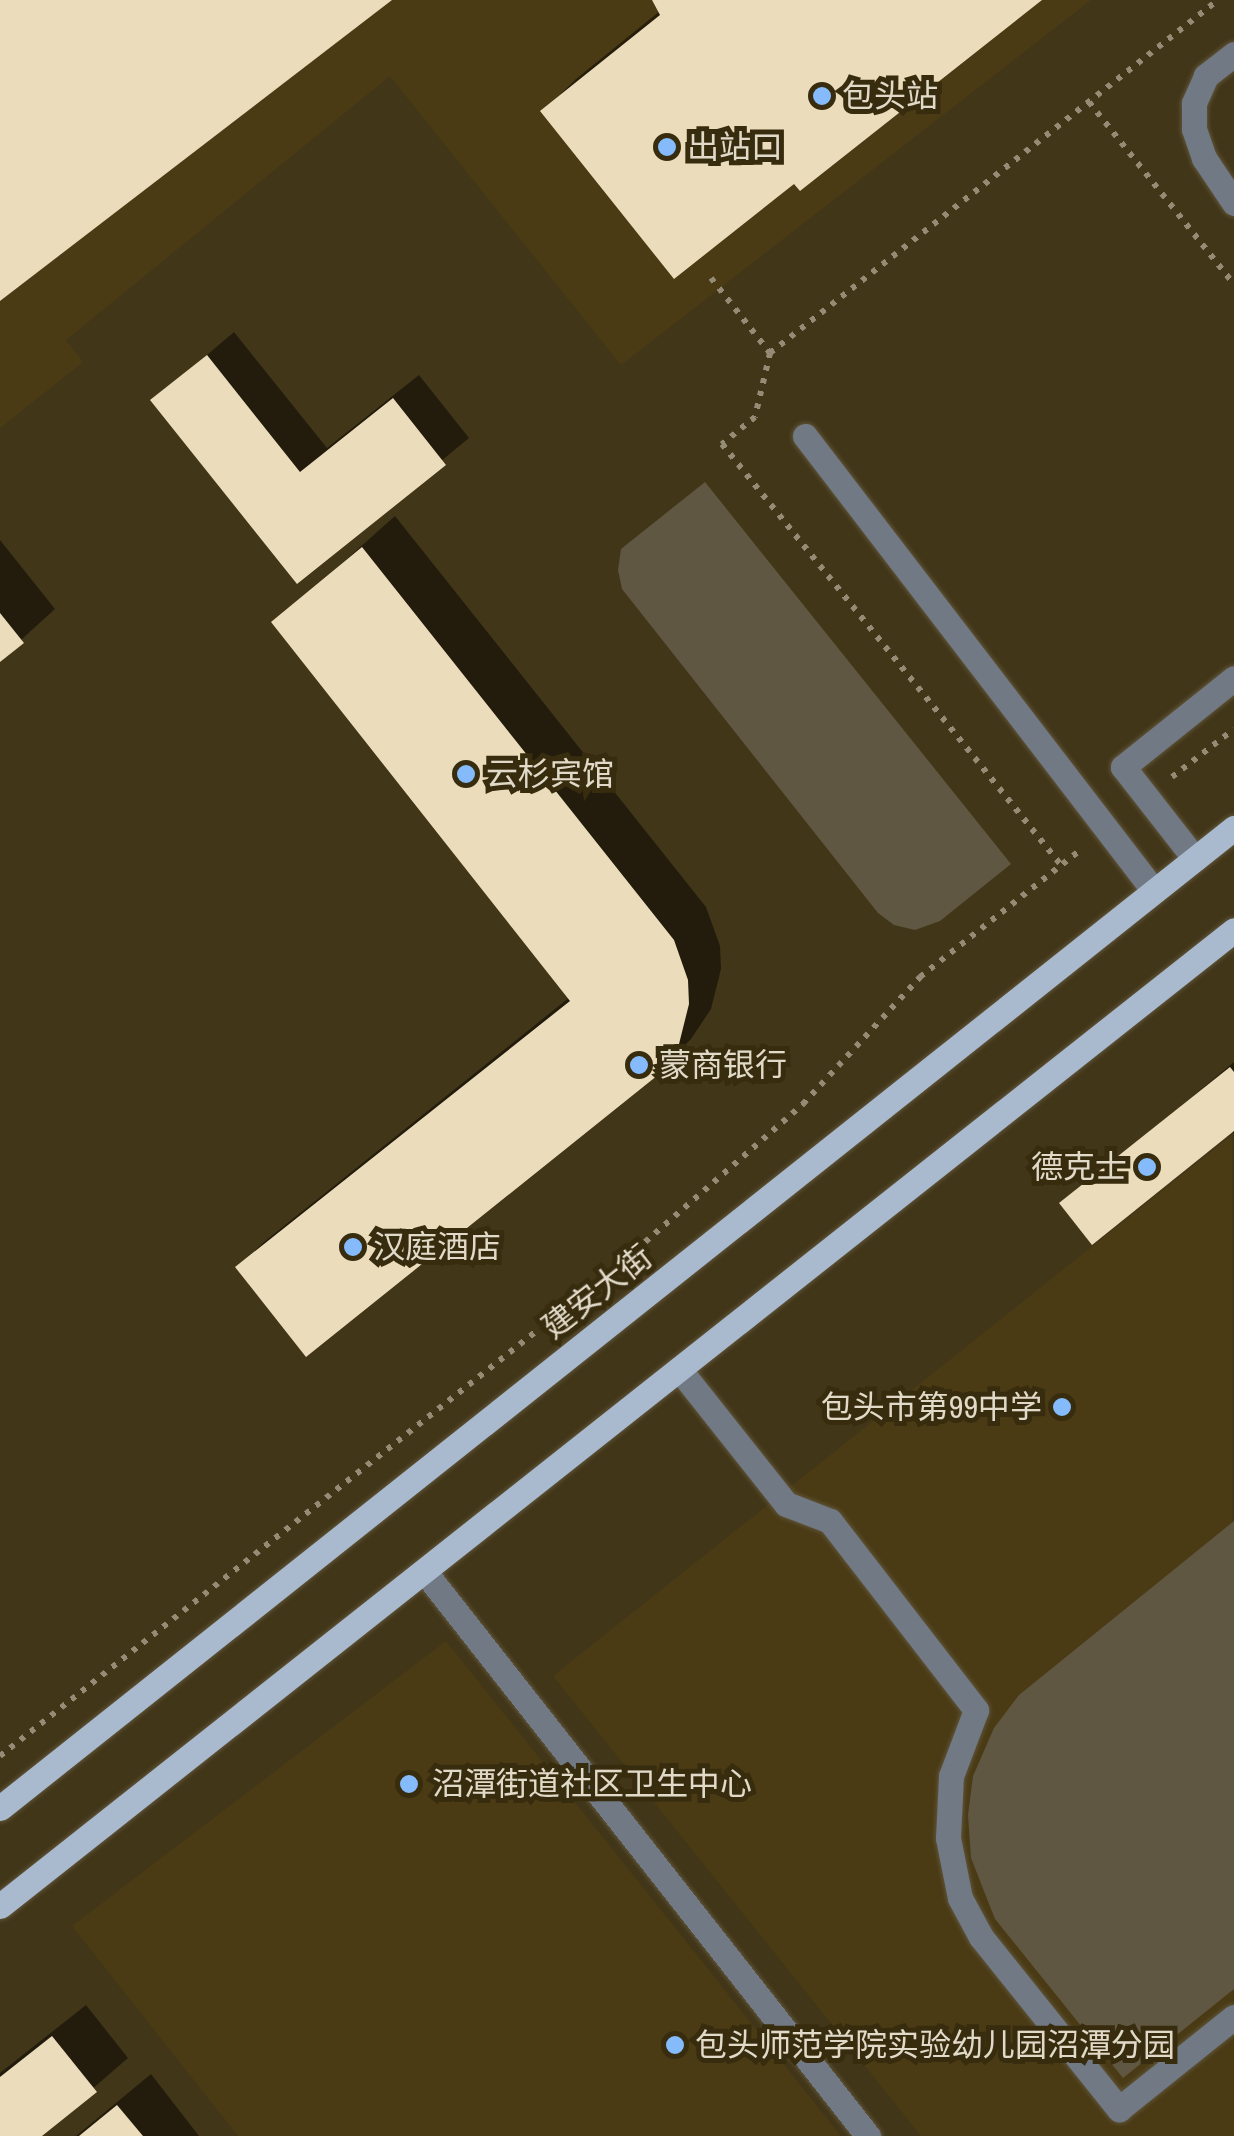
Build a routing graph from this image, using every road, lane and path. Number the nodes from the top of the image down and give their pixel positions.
1 (1218, 0) edge
2 (1234, 54) edge
3 (1088, 102) junction
4 (1234, 203) edge
5 (711, 278) dead end
6 (1234, 284) edge
7 (770, 353) junction
8 (805, 436) dead end
9 (1234, 678) edge
10 (1234, 728) edge
11 (1146, 798) junction
12 (1234, 828) edge
13 (1106, 830) junction
14 (1195, 859) junction
15 (1061, 865) junction
16 (1154, 891) junction
17 (1234, 930) edge
18 (678, 1369) junction
19 (424, 1570) junction
20 (0, 1756) edge
21 (0, 1808) edge
22 (0, 1906) edge
23 (1234, 2017) edge
24 (868, 2136) edge

1 - 3 path
2 - 4 lane
3 - 6 path
3 - 7 path
5 - 7 path
7 - 15 path
8 - 13 lane
9 - 11 lane
10 - 11 path
11 - 14 lane
12 - 14 main road, 建安大街
13 - 15 path
13 - 16 lane
14 - 16 main road, 建安大街
15 - 20 path
16 - 21 main road, 建安大街
17 - 18 main road
18 - 19 main road
18 - 23 lane
19 - 22 main road
19 - 24 lane

